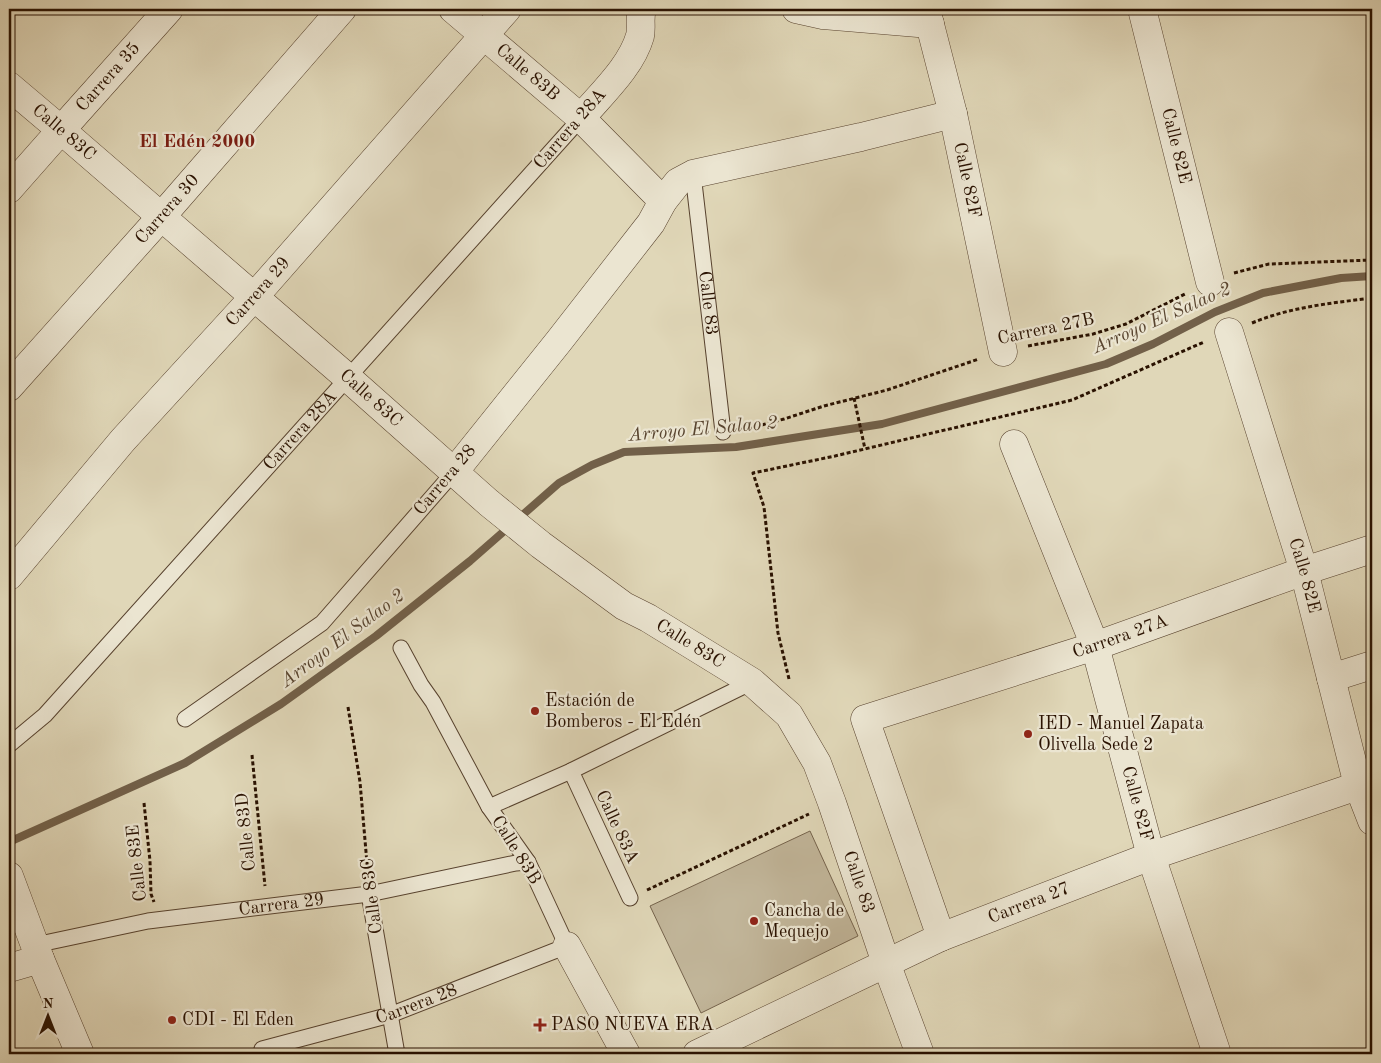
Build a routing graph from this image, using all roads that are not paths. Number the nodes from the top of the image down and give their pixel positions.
1 (169, 9) edge
2 (342, 9) edge
3 (452, 9) edge
4 (507, 9) edge
5 (642, 9) edge
6 (796, 9) edge
7 (1142, 9) edge
8 (928, 16) edge
9 (484, 36) junction
10 (9, 86) edge
11 (953, 114) junction
12 (581, 118) junction
13 (61, 130) junction
14 (693, 174) junction
15 (9, 189) edge
16 (664, 201) junction
17 (161, 217) junction
18 (1210, 282) road end
19 (254, 297) junction
20 (1229, 332) road end
21 (1003, 352) road end
22 (348, 378) junction
23 (9, 387) edge
24 (723, 432) road end
25 (1014, 444) dead end
26 (454, 472) junction
27 (1372, 549) edge
28 (1304, 571) junction
29 (9, 576) edge
30 (1095, 646) junction
31 (402, 648) dead end
32 (1372, 666) edge
33 (1331, 678) junction
34 (752, 682) junction
35 (186, 719) dead end
36 (9, 745) edge
37 (571, 771) junction
38 (1365, 783) edge
39 (489, 806) junction
40 (1372, 821) edge
41 (1151, 856) junction
42 (528, 862) junction
43 (9, 876) edge
44 (369, 894) junction
45 (630, 898) road end
46 (942, 937) junction
47 (566, 946) junction
48 (37, 952) junction
49 (886, 963) junction
50 (9, 968) edge
51 (390, 1015) junction
52 (262, 1049) dead end
53 (80, 1054) edge
54 (397, 1054) edge
55 (626, 1054) edge
56 (697, 1054) edge
57 (920, 1054) edge
58 (1217, 1054) edge

1 - 13 street, Carrera 35
2 - 17 street, Carrera 30
3 - 9 street, Calle 83B
4 - 9 street, Carrera 29
5 - 12 street, Carrera 28A
6 - 8 street
7 - 18 street, Calle 82E
8 - 11 street, Calle 82F
9 - 12 street, Calle 83B
9 - 19 street, Carrera 29
10 - 13 street, Calle 83C
11 - 14 street
11 - 21 street, Calle 82F
12 - 16 street, Calle 83B
12 - 22 lane, Carrera 28A
13 - 15 street, Carrera 35
13 - 17 street, Calle 83C
14 - 16 street, Carrera 28
14 - 24 lane, Calle 83
16 - 26 street, Carrera 28
17 - 19 street, Calle 83C
17 - 23 street, Carrera 30
19 - 22 street, Calle 83C
19 - 29 street, Carrera 29
20 - 28 street, Calle 82E
22 - 26 street, Calle 83C
22 - 36 lane, Carrera 28A
25 - 30 street, Calle 82F
26 - 34 street, Calle 83C
26 - 35 lane, Carrera 28
27 - 28 street, Carrera 27A
28 - 30 street, Carrera 27A
28 - 33 street, Calle 82E
30 - 41 street, Calle 82F
30 - 46 street, Carrera 27A
31 - 39 lane, Calle 83B
32 - 33 street
33 - 38 street, Calle 82E
34 - 37 lane
34 - 49 street, Calle 83
37 - 39 lane
37 - 45 lane, Calle 83A
38 - 40 street, Calle 82E
38 - 41 street, Carrera 27
39 - 42 lane, Calle 83B
41 - 46 street, Carrera 27
41 - 58 street, Calle 82F
42 - 44 lane, Carrera 29
42 - 47 lane, Calle 83B
43 - 48 street
44 - 48 lane, Carrera 29
44 - 51 lane, Calle 83C
46 - 49 street, Carrera 27
47 - 51 lane, Carrera 28
47 - 55 street, Calle 83B
48 - 50 street
48 - 53 street
49 - 56 street, Carrera 27
49 - 57 street, Calle 83
51 - 52 lane, Carrera 28
51 - 54 lane, Calle 83C

